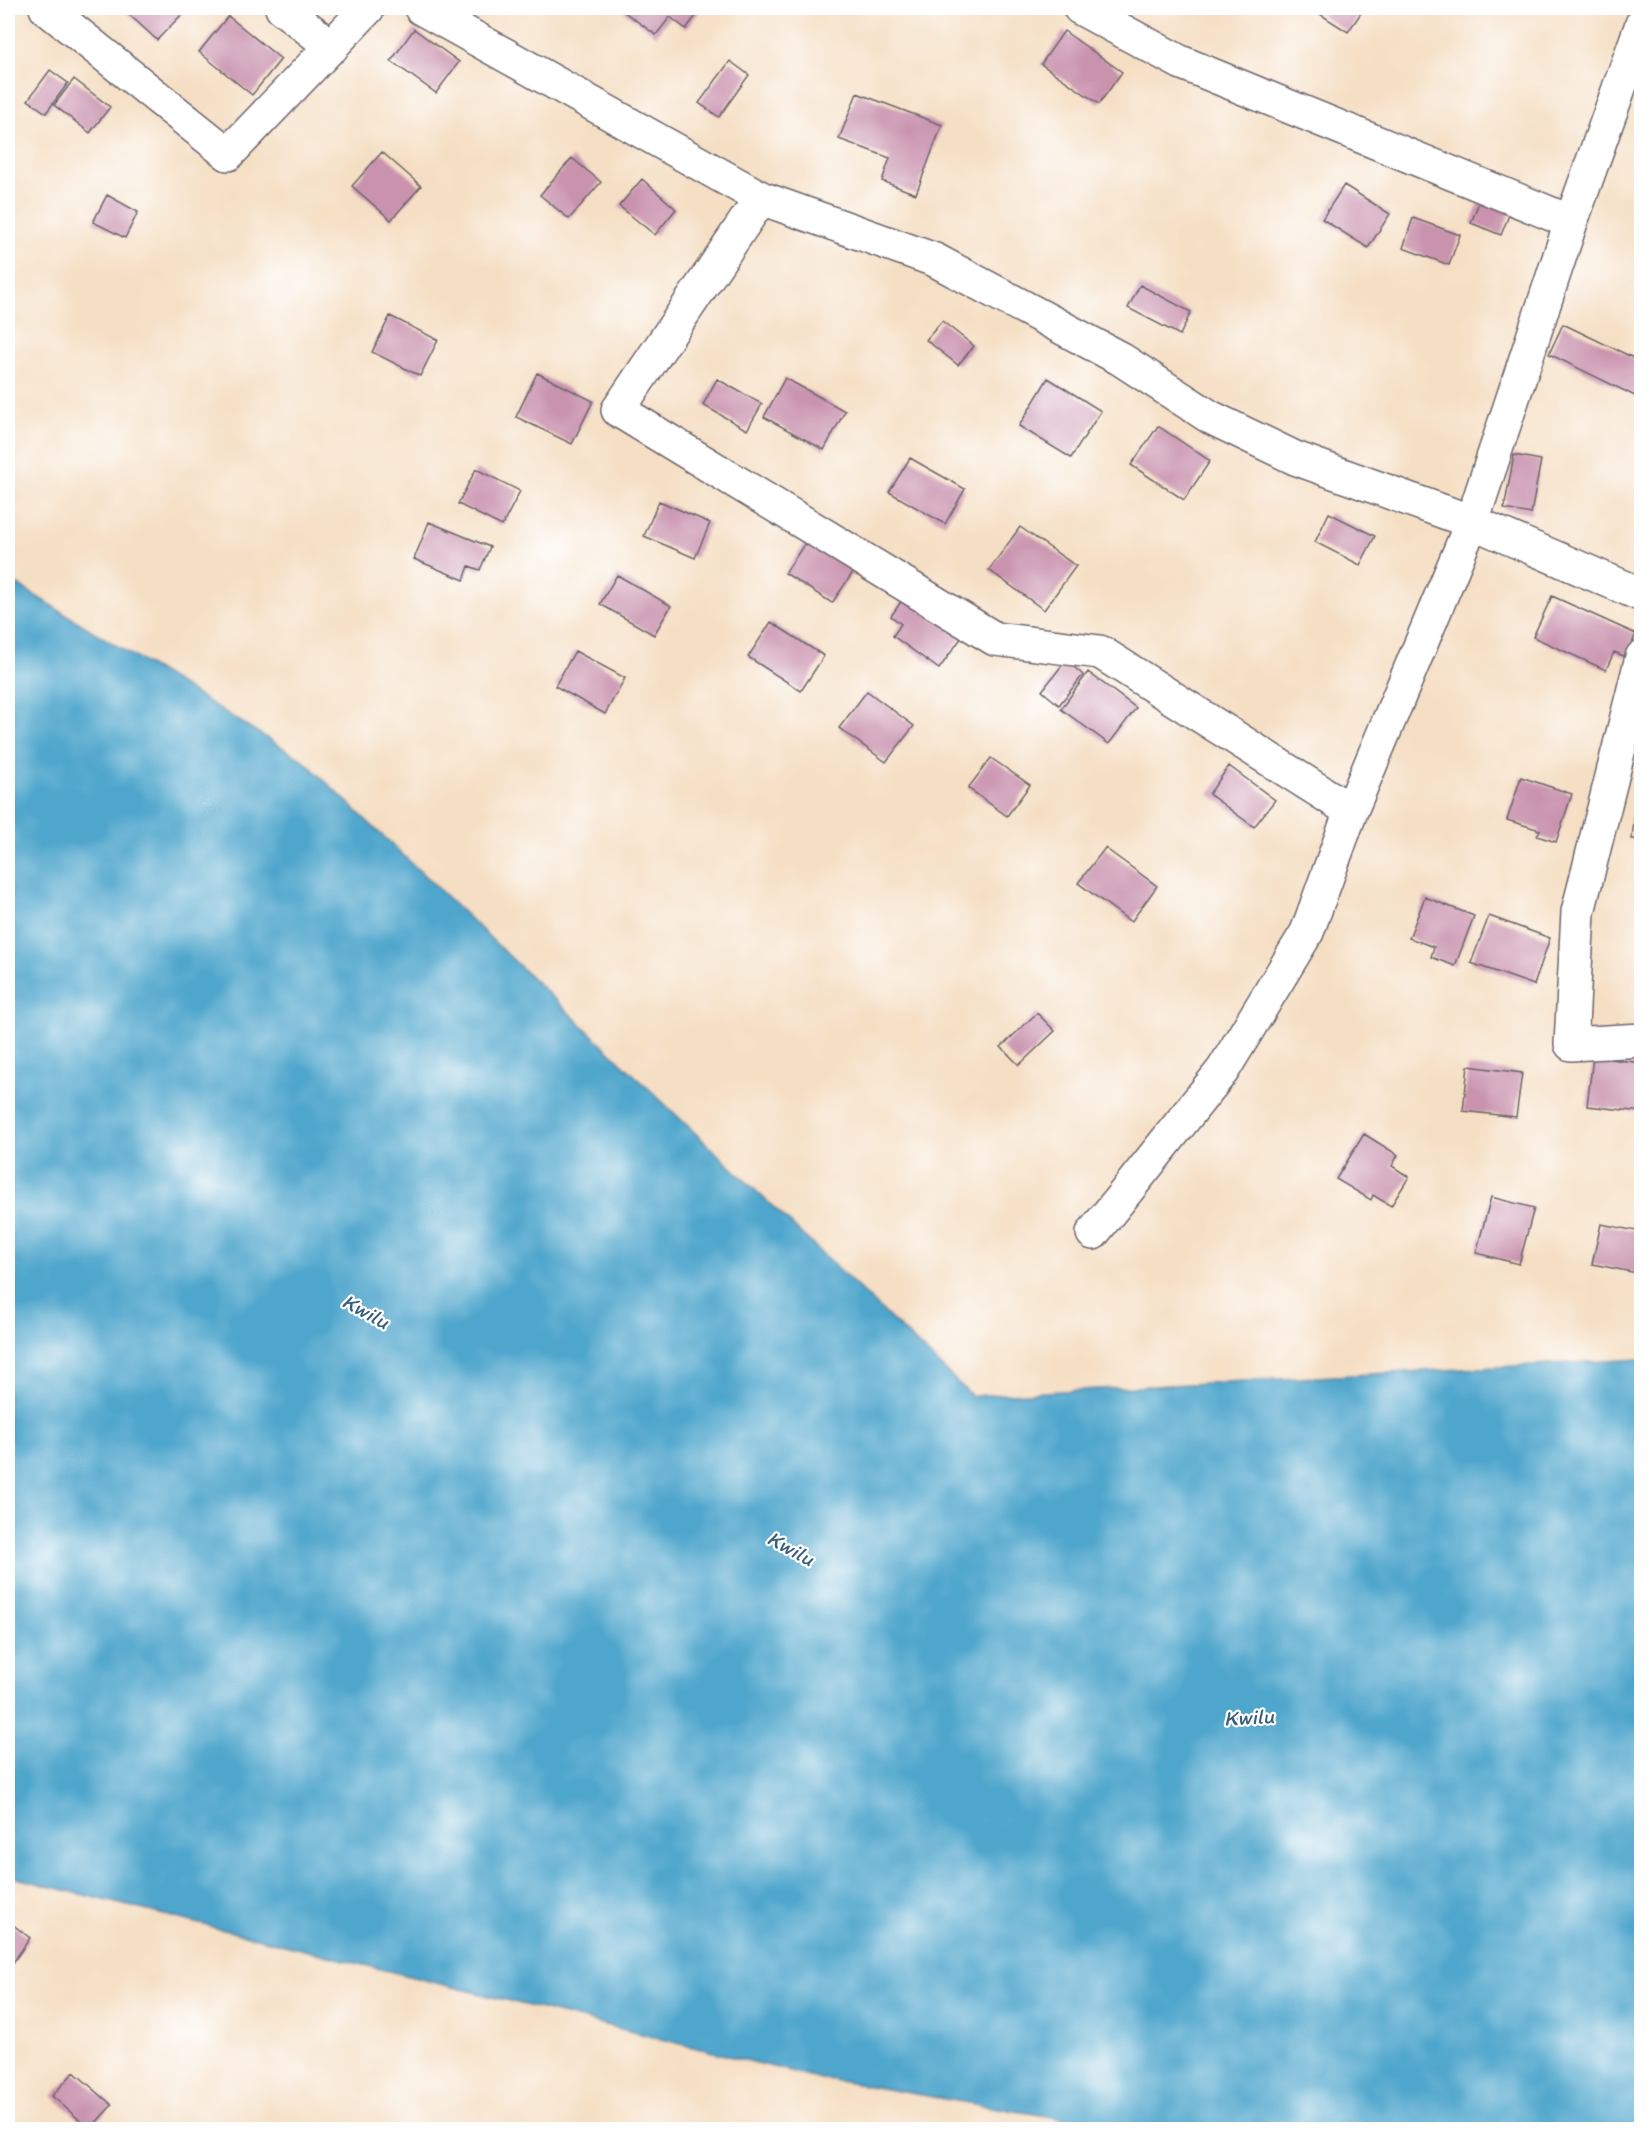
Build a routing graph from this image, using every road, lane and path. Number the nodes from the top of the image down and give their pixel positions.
1 (46, 8) edge
2 (282, 8) edge
3 (368, 8) edge
4 (421, 8) edge
5 (1080, 8) edge
6 (1641, 24) edge
7 (332, 47) junction
8 (761, 198) junction
9 (1571, 222) junction
10 (1473, 522) junction
11 (1641, 595) edge
12 (1641, 657) edge
13 (1351, 811) junction
14 (1641, 1040) edge
15 (1093, 1233) dead end

1 - 7 street
2 - 7 street
3 - 7 street
4 - 8 street
5 - 9 street
6 - 9 street
8 - 10 street
8 - 13 street
9 - 10 street
10 - 11 street
10 - 13 street
12 - 14 street
13 - 15 street

